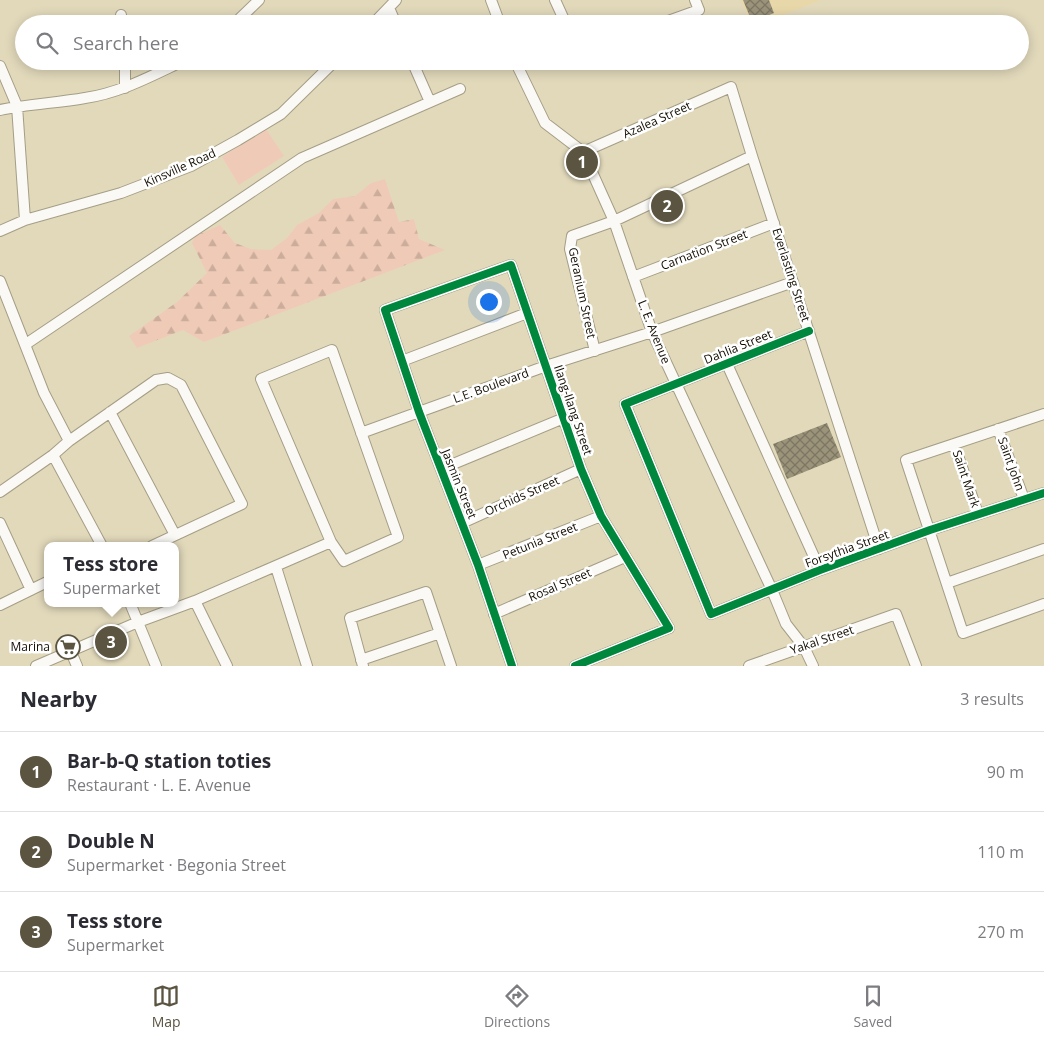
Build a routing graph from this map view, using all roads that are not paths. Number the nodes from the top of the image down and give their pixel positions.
1 (259, 0) edge
2 (491, 0) edge
3 (555, 0) edge
4 (695, 0) edge
5 (393, 4) edge
6 (243, 15) edge
7 (382, 15) edge
8 (497, 15) edge
9 (562, 15) edge
10 (685, 15) edge
11 (0, 66) edge
12 (124, 70) edge
13 (164, 70) edge
14 (326, 70) edge
15 (416, 70) edge
16 (519, 70) edge
17 (731, 87) joint
18 (125, 88) junction
19 (460, 89) dead end
20 (430, 102) junction
21 (17, 106) junction
22 (0, 110) edge
23 (583, 152) junction
24 (752, 156) junction
25 (25, 220) junction
26 (614, 221) junction
27 (774, 223) junction
28 (0, 231) edge
29 (634, 277) junction
30 (0, 281) edge
31 (793, 282) junction
32 (385, 310) joint
33 (528, 313) junction
34 (809, 331) junction
35 (652, 332) junction
36 (26, 344) junction
37 (595, 351) junction
38 (402, 361) junction
39 (727, 364) junction
40 (546, 366) junction
41 (676, 384) junction
42 (110, 412) junction
43 (419, 412) junction
44 (1044, 414) edge
45 (564, 418) junction
46 (998, 429) junction
47 (360, 433) junction
48 (69, 441) junction
49 (954, 444) junction
50 (53, 454) junction
51 (440, 469) junction
52 (581, 469) junction
53 (0, 492) edge
54 (1044, 493) edge
55 (1024, 499) junction
56 (978, 514) junction
57 (601, 516) junction
58 (462, 522) junction
59 (0, 523) edge
60 (930, 530) junction
61 (174, 535) junction
62 (100, 542) edge
63 (160, 542) edge
64 (331, 542) junction
65 (879, 549) junction
66 (1044, 549) edge
67 (625, 557) junction
68 (478, 565) junction
69 (276, 567) junction
70 (820, 570) junction
71 (947, 583) junction
72 (44, 584) edge
73 (31, 590) junction
74 (772, 590) junction
75 (195, 601) junction
76 (1044, 604) edge
77 (0, 605) edge
78 (132, 607) edge
79 (179, 607) edge
80 (179, 607) edge
81 (494, 614) junction
82 (138, 622) junction
83 (440, 633) junction
84 (804, 647) junction
85 (71, 652) junction
86 (362, 663) edge
87 (36, 666) edge
88 (77, 666) edge
89 (156, 666) edge
90 (227, 666) edge
91 (307, 666) edge
92 (451, 666) edge
93 (512, 666) edge
94 (575, 666) edge
95 (749, 666) edge
96 (813, 666) edge
97 (916, 666) edge

1 - 6 street
2 - 8 street
3 - 9 street
4 - 10 street
5 - 7 street
11 - 21 street
12 - 18 street
13 - 18 street
14 - 25 street, Kinsville Road
15 - 20 street
16 - 23 street, L. E. Avenue
17 - 23 street, Azalea Street
17 - 24 street, Everlasting Street
18 - 21 street
19 - 20 street
20 - 36 street
21 - 22 street
21 - 25 street
23 - 26 street, L. E. Avenue
24 - 26 street
24 - 27 street, Everlasting Street
25 - 28 street, Kinsville Road
26 - 29 street, L. E. Avenue
26 - 37 street, Geranium Street
27 - 29 street, Carnation Street
27 - 31 street, Everlasting Street
29 - 35 street, L. E. Avenue
30 - 36 street
31 - 34 street, Everlasting Street
31 - 35 street, L.E. Boulevard
32 - 33 street, Ilang-Ilang Street
32 - 38 street, Jasmin Street
33 - 38 street
33 - 40 street, Ilang-Ilang Street
34 - 39 street, Dahlia Street
34 - 65 street, Everlasting Street
35 - 37 street, L.E. Boulevard
35 - 41 street, L. E. Avenue
36 - 48 street
37 - 40 street, L.E. Boulevard
38 - 43 street, Jasmin Street
39 - 41 street, Dahlia Street
39 - 70 street
40 - 43 street, L.E. Boulevard
40 - 45 street, Ilang-Ilang Street
41 - 74 street, L. E. Avenue
41 - 74 street, Dahlia Street
42 - 48 street
42 - 61 street
42 - 61 street
43 - 47 street, L.E. Boulevard
43 - 51 street, Jasmin Street
44 - 46 street
45 - 51 street
45 - 52 street, Ilang-Ilang Street
46 - 49 street
46 - 55 street, Saint John
47 - 64 street
47 - 64 street
48 - 50 street
49 - 56 street, Saint Mark
49 - 60 street
50 - 53 street
50 - 62 street
51 - 58 street, Jasmin Street
52 - 57 street, Ilang-Ilang Street
52 - 58 street, Orchids Street
54 - 55 street, Forsythia Street
55 - 56 street, Forsythia Street
56 - 60 street, Forsythia Street
57 - 67 street, Ilang-Ilang Street
57 - 68 street, Petunia Street
58 - 68 street, Jasmin Street
59 - 73 street
60 - 65 street, Forsythia Street
60 - 71 street
61 - 63 street
64 - 69 street
65 - 70 street, Forsythia Street
66 - 71 street
67 - 81 street, Rosal Street
67 - 94 street, Ilang-Ilang Street
68 - 81 street, Jasmin Street
69 - 75 street
69 - 91 street
70 - 74 street, Forsythia Street
71 - 76 street
72 - 73 street
73 - 77 street
74 - 84 street, L. E. Avenue
75 - 79 street
75 - 90 street
78 - 82 street
80 - 82 street
81 - 93 street, Jasmin Street
82 - 85 street
82 - 89 street
83 - 86 street
83 - 86 street
83 - 92 street
84 - 95 street, Yakal Street
84 - 96 street, L. E. Avenue
84 - 97 street, Yakal Street
85 - 87 street
85 - 88 street

